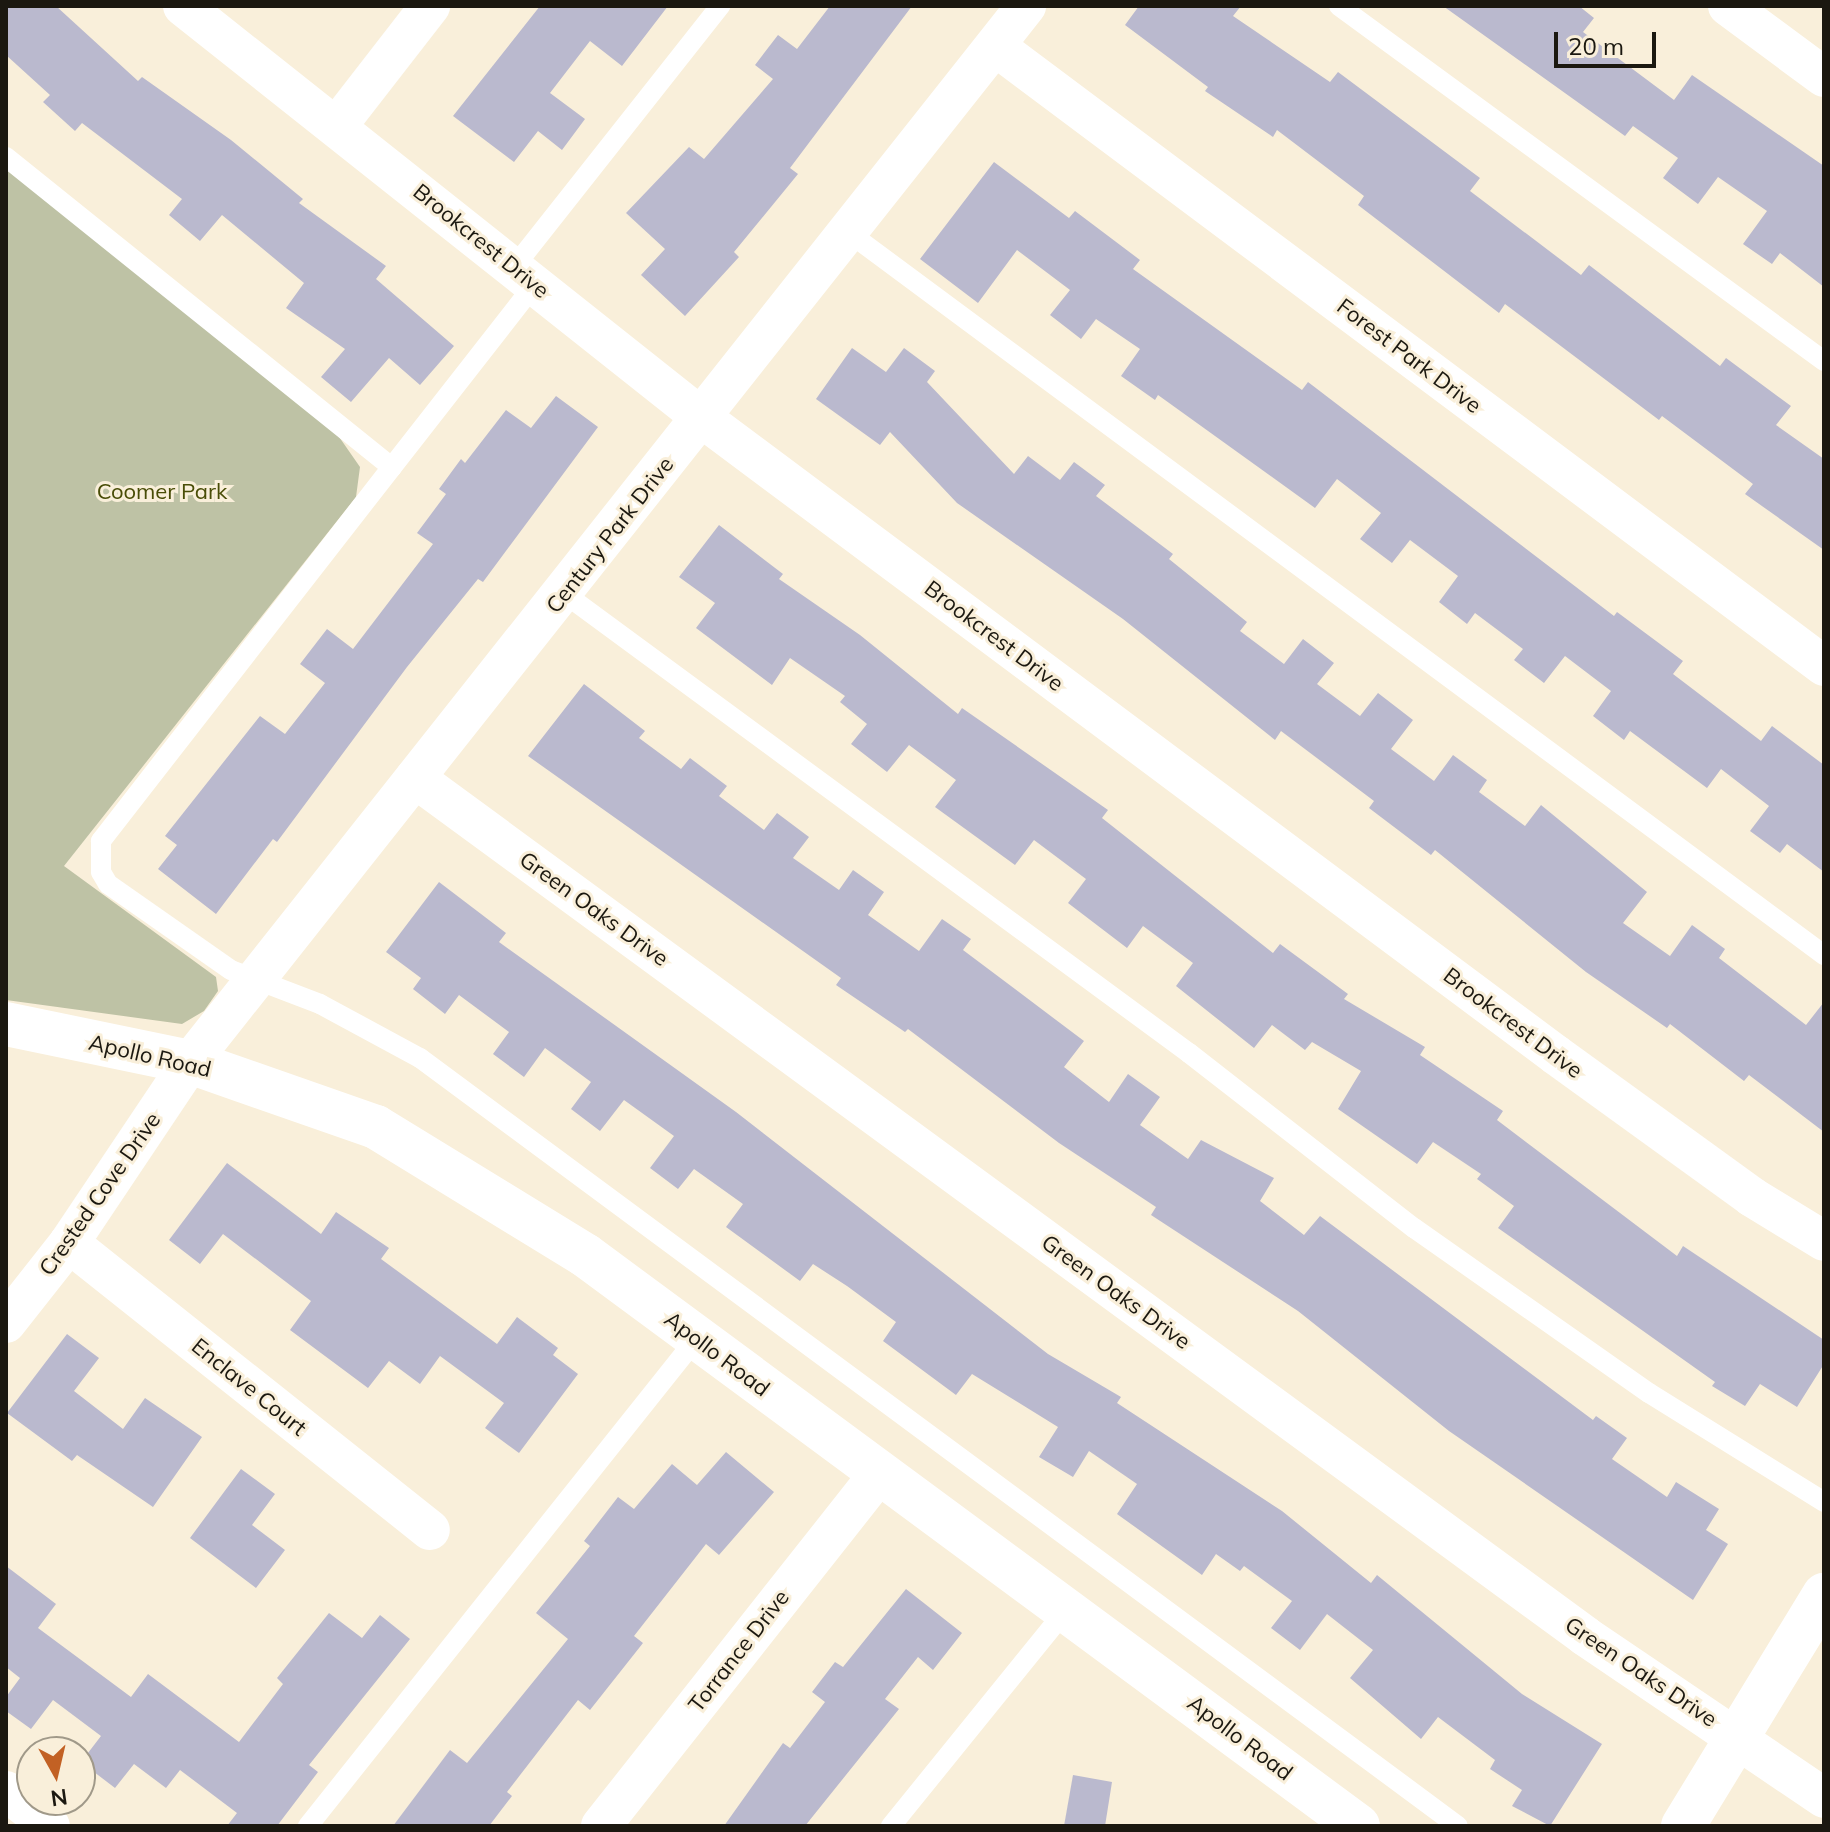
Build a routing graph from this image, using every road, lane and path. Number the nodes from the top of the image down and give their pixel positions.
1 (183, 6) edge
2 (430, 6) edge
3 (720, 6) edge
4 (1026, 6) edge
5 (1339, 6) edge
6 (1728, 6) edge
7 (995, 46) junction
8 (1824, 77) edge
9 (337, 126) junction
10 (6, 157) edge
11 (848, 232) junction
12 (524, 276) junction
13 (1824, 361) edge
14 (702, 418) junction
15 (392, 467) junction
16 (565, 594) junction
17 (1824, 666) edge
18 (415, 778) junction
19 (1824, 955) edge
20 (255, 979) junction
21 (6, 1024) edge
22 (190, 1062) junction
23 (1824, 1241) edge
24 (69, 1243) junction
25 (6, 1323) edge
26 (696, 1339) junction
27 (878, 1475) junction
28 (1824, 1502) edge
29 (430, 1530) dead end
30 (1824, 1595) edge
31 (1066, 1610) junction
32 (1739, 1736) junction
33 (6, 1791) edge
34 (1824, 1798) edge
35 (50, 1826) edge
36 (308, 1826) edge
37 (601, 1826) edge
38 (891, 1826) edge
39 (1358, 1826) edge
40 (1458, 1826) edge
41 (1683, 1826) edge

1 - 9 street, Brookcrest Drive
2 - 9 street
3 - 12 lane
4 - 7 street, Century Park Drive
5 - 13 lane
6 - 8 street
7 - 11 street, Century Park Drive
7 - 17 street, Forest Park Drive
9 - 12 street, Brookcrest Drive
10 - 15 lane
11 - 14 street, Century Park Drive
11 - 19 lane
12 - 14 street, Brookcrest Drive
12 - 15 lane
14 - 16 street, Century Park Drive
14 - 23 street, Brookcrest Drive
15 - 20 lane
16 - 18 street, Century Park Drive
16 - 28 lane
18 - 20 street, Century Park Drive
18 - 32 street, Green Oaks Drive
20 - 22 street, Century Park Drive
20 - 40 lane
21 - 22 street, Apollo Road
22 - 24 street, Crested Cove Drive
22 - 26 street, Apollo Road
24 - 25 street, Crested Cove Drive
24 - 29 street, Enclave Court
26 - 27 street, Apollo Road
26 - 36 lane
27 - 31 street, Apollo Road
27 - 37 street, Torrance Drive
30 - 32 street
31 - 38 lane
31 - 39 street, Apollo Road
32 - 34 street, Green Oaks Drive
32 - 41 street
33 - 35 street

